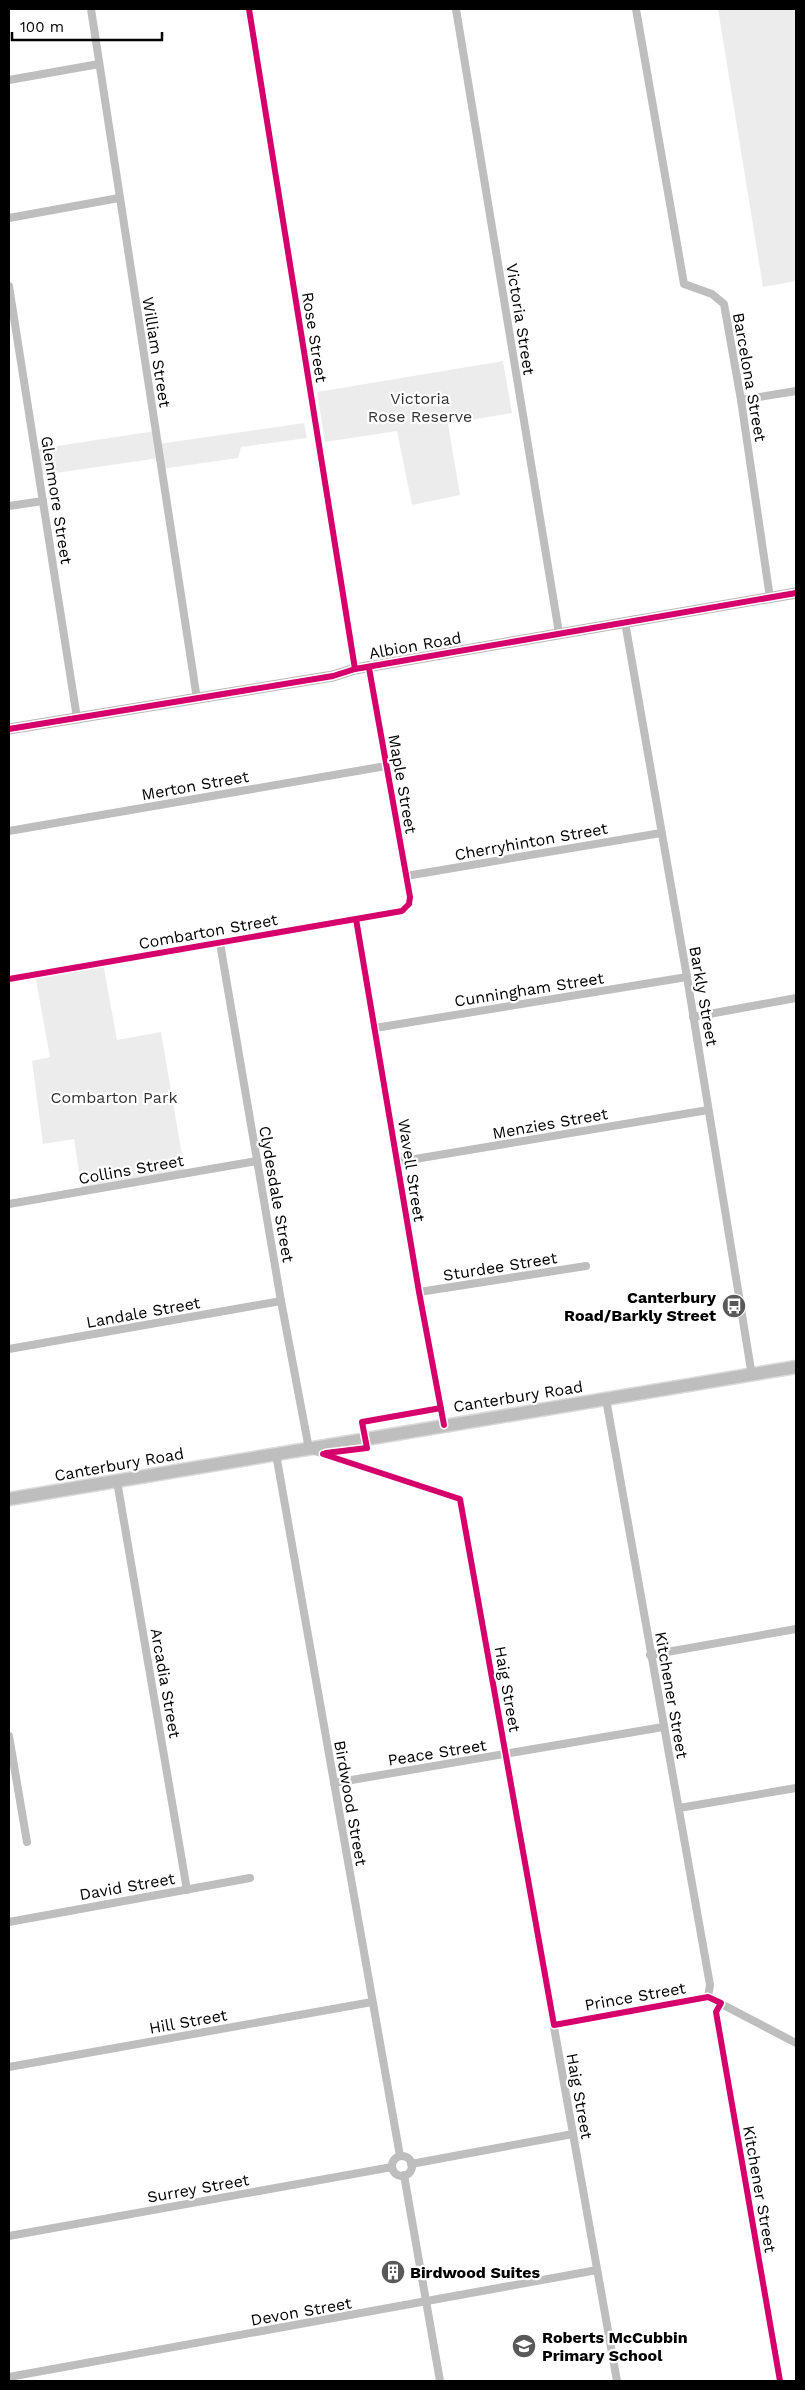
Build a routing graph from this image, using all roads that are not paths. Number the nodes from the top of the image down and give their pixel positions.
1 (91, 9) edge
2 (249, 9) edge
3 (456, 9) edge
4 (636, 9) edge
5 (99, 64) junction
6 (9, 80) edge
7 (119, 198) junction
8 (9, 218) edge
9 (9, 286) edge
10 (796, 391) edge
11 (741, 400) junction
12 (43, 500) junction
13 (9, 506) edge
14 (796, 593) edge
15 (770, 598) junction
16 (625, 622) junction
17 (559, 633) junction
18 (369, 668) junction
19 (355, 669) junction
20 (197, 699) junction
21 (77, 718) junction
22 (9, 729) edge
23 (386, 766) junction
24 (9, 831) edge
25 (661, 833) junction
26 (406, 876) junction
27 (408, 904) joint
28 (356, 919) junction
29 (220, 943) junction
30 (687, 977) junction
31 (9, 979) edge
32 (796, 998) edge
33 (693, 1017) junction
34 (375, 1028) junction
35 (708, 1110) junction
36 (257, 1161) junction
37 (397, 1162) junction
38 (9, 1204) edge
39 (586, 1266) dead end
40 (419, 1292) junction
41 (281, 1301) junction
42 (9, 1349) edge
43 (796, 1367) edge
44 (752, 1376) junction
45 (606, 1398) junction
46 (444, 1425) junction
47 (309, 1449) junction
48 (276, 1454) junction
49 (117, 1481) junction
50 (9, 1499) edge
51 (796, 1629) edge
52 (650, 1655) junction
53 (663, 1727) junction
54 (9, 1736) edge
55 (506, 1754) junction
56 (334, 1783) junction
57 (796, 1788) edge
58 (679, 1808) junction
59 (27, 1842) dead end
60 (250, 1878) dead end
61 (187, 1890) junction
62 (9, 1922) edge
63 (708, 1997) junction
64 (372, 2002) junction
65 (721, 2003) junction
66 (554, 2025) junction
67 (796, 2043) edge
68 (9, 2067) edge
69 (573, 2134) junction
70 (400, 2156) junction
71 (412, 2164) junction
72 (392, 2167) junction
73 (404, 2176) junction
74 (9, 2236) edge
75 (597, 2270) junction
76 (426, 2302) junction
77 (9, 2377) edge
78 (440, 2381) edge
79 (617, 2381) edge
80 (780, 2381) edge

1 - 5 street, William Street
2 - 19 street, Rose Street
3 - 17 street, Victoria Street
4 - 11 street, Barcelona Street
5 - 6 street
5 - 7 street, William Street
7 - 8 street
7 - 20 street, William Street
9 - 12 street, Glenmore Street
10 - 11 street
11 - 15 street, Barcelona Street
12 - 13 street
12 - 21 street, Glenmore Street
14 - 15 street, Albion Road
15 - 16 street, Albion Road
16 - 17 street, Albion Road
16 - 25 street, Barkly Street
17 - 18 street, Albion Road
18 - 19 street, Albion Road
18 - 23 street, Maple Street
19 - 20 street, Albion Road
20 - 21 street, Albion Road
21 - 22 street, Albion Road
23 - 24 street, Merton Street
23 - 26 street, Maple Street
25 - 26 street, Cherryhinton Street
25 - 30 street, Barkly Street
26 - 27 street, Maple Street
27 - 28 street, Combarton Street
28 - 29 street, Combarton Street
28 - 34 street, Wavell Street
29 - 31 street, Combarton Street
29 - 36 street, Clydesdale Street
30 - 33 street, Barkly Street
30 - 34 street, Cunningham Street
32 - 33 street
33 - 35 street, Barkly Street
34 - 37 street, Wavell Street
35 - 37 street, Menzies Street
35 - 44 street, Barkly Street
36 - 38 street, Collins Street
36 - 41 street, Clydesdale Street
37 - 40 street, Wavell Street
39 - 40 street, Sturdee Street
40 - 46 street, Wavell Street
41 - 42 street, Landale Street
41 - 47 street, Clydesdale Street
43 - 44 main road, Canterbury Road
44 - 45 main road, Canterbury Road
45 - 46 main road, Canterbury Road
45 - 52 street, Kitchener Street
46 - 47 main road, Canterbury Road
47 - 48 main road, Canterbury Road
47 - 55 street, Haig Street
48 - 49 main road, Canterbury Road
48 - 56 street, Birdwood Street
49 - 50 main road, Canterbury Road
49 - 61 street, Arcadia Street
51 - 52 street
52 - 53 street, Kitchener Street
53 - 55 street, Peace Street
53 - 58 street, Kitchener Street
54 - 59 street
55 - 56 street, Peace Street
55 - 66 street, Haig Street
56 - 64 street, Birdwood Street
57 - 58 street
58 - 63 street, Kitchener Street
60 - 61 street, David Street
61 - 62 street, David Street
63 - 65 street, Prince Street
63 - 66 street, Prince Street
64 - 68 street, Hill Street
64 - 70 street, Birdwood Street
65 - 67 street, Prince Street
65 - 80 street, Kitchener Street
66 - 69 street, Haig Street
69 - 71 street
69 - 75 street, Haig Street
70 - 71 street
70 - 72 street
71 - 73 street
72 - 73 street
72 - 74 street, Surrey Street
73 - 76 street
75 - 76 street, Devon Street
75 - 79 street, Haig Street
76 - 77 street, Devon Street
76 - 78 street

